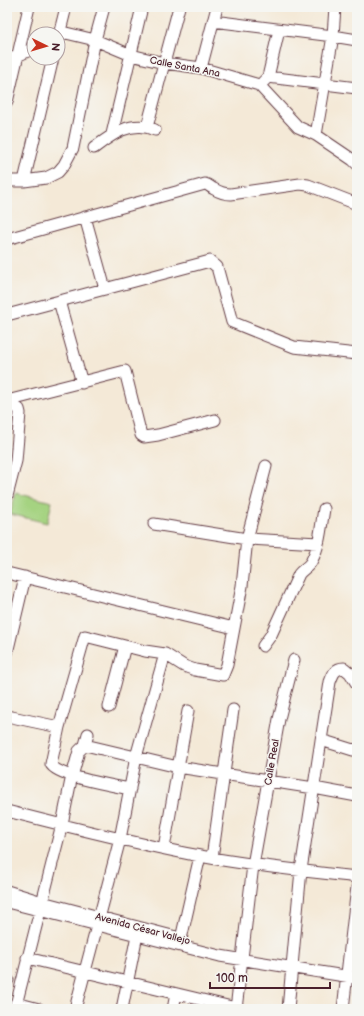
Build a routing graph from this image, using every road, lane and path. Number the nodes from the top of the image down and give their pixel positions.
1 (29, 7) edge
2 (66, 7) edge
3 (104, 7) edge
4 (142, 7) edge
5 (179, 7) edge
6 (217, 7) edge
7 (335, 7) edge
8 (213, 21) junction
9 (61, 26) edge
10 (279, 30) junction
11 (66, 33) edge
12 (333, 36) junction
13 (96, 40) junction
14 (357, 40) edge
15 (26, 52) edge
16 (131, 55) junction
17 (18, 56) junction
18 (7, 61) edge
19 (164, 63) junction
20 (51, 66) edge
21 (201, 68) junction
22 (268, 78) junction
23 (326, 84) junction
24 (259, 85) junction
25 (357, 88) edge
26 (7, 102) edge
27 (112, 134) junction
28 (316, 135) junction
29 (94, 148) dead end
30 (357, 150) edge
31 (356, 163) edge
32 (7, 181) edge
33 (24, 181) junction
34 (357, 204) edge
35 (85, 217) junction
36 (7, 239) edge
37 (105, 289) junction
38 (59, 301) junction
39 (7, 315) edge
40 (357, 354) edge
41 (82, 383) junction
42 (7, 402) edge
43 (215, 420) dead end
44 (266, 466) dead end
45 (7, 496) edge
46 (324, 509) dead end
47 (154, 524) dead end
48 (247, 539) junction
49 (318, 543) junction
50 (7, 573) edge
51 (25, 577) junction
52 (234, 628) junction
53 (125, 646) junction
54 (263, 646) dead end
55 (7, 653) edge
56 (165, 654) junction
57 (294, 660) dead end
58 (357, 684) edge
59 (108, 707) dead end
60 (233, 710) dead end
61 (188, 711) dead end
62 (7, 716) edge
63 (59, 727) junction
64 (320, 740) junction
65 (357, 749) edge
66 (136, 757) junction
67 (178, 767) junction
68 (224, 774) junction
69 (73, 776) junction
70 (268, 781) junction
71 (314, 788) junction
72 (130, 789) junction
73 (357, 796) edge
74 (7, 811) edge
75 (62, 824) junction
76 (120, 839) junction
77 (164, 848) junction
78 (200, 856) junction
79 (212, 858) junction
80 (253, 865) junction
81 (301, 870) junction
82 (357, 877) edge
83 (357, 887) edge
84 (7, 891) edge
85 (7, 902) edge
86 (41, 906) junction
87 (99, 921) junction
88 (355, 928) edge
89 (137, 935) junction
90 (181, 939) junction
91 (27, 958) junction
92 (242, 958) junction
93 (292, 967) junction
94 (86, 972) junction
95 (352, 977) edge
96 (127, 982) junction
97 (176, 994) junction
98 (16, 1006) edge
99 (38, 1009) edge
100 (75, 1009) edge
101 (122, 1009) edge
102 (173, 1009) edge
103 (236, 1009) edge
104 (288, 1009) edge
105 (343, 1009) edge

1 - 17 street
2 - 9 street
3 - 13 street
4 - 16 street
5 - 19 street
6 - 8 street
7 - 12 street
8 - 10 street
8 - 21 street
10 - 12 street
10 - 22 street
11 - 13 street, Calle Santa Ana
12 - 14 street
12 - 23 street
13 - 16 street, Calle Santa Ana
13 - 33 street
15 - 17 street
16 - 19 street, Calle Santa Ana
16 - 27 street
17 - 18 street
17 - 26 street
19 - 21 street, Calle Santa Ana
19 - 27 street
20 - 33 street
21 - 24 street, Calle Santa Ana
22 - 23 street
22 - 24 street
23 - 25 street
23 - 28 street
24 - 28 street
27 - 29 street
28 - 31 street
30 - 31 street
32 - 33 street
34 - 35 street
35 - 36 street
35 - 37 street
37 - 38 street
37 - 40 street
38 - 39 street
38 - 41 street
41 - 42 street
41 - 43 street
42 - 45 street
44 - 48 street
46 - 49 street
47 - 48 street
48 - 49 street
48 - 52 street
49 - 54 street
50 - 51 street
51 - 52 street
51 - 55 street
52 - 56 street
53 - 56 street
53 - 59 street
53 - 63 street
56 - 66 street
57 - 70 street, Calle Real
58 - 64 street
60 - 68 street
61 - 67 street
62 - 63 street
63 - 69 street
64 - 65 street
64 - 71 street
66 - 67 street
66 - 69 street
66 - 72 street
67 - 68 street
67 - 77 street
68 - 70 street
68 - 79 street
69 - 72 street
69 - 75 street
70 - 71 street
70 - 80 street, Calle Real
71 - 73 street
71 - 81 street
72 - 76 street
74 - 75 street
75 - 76 street
75 - 86 street
76 - 77 street
76 - 87 street
77 - 78 street
78 - 79 street
78 - 90 street
79 - 80 street
80 - 81 street
80 - 92 street, Calle Real
81 - 82 street
81 - 93 street
83 - 88 street
84 - 86 street, Avenida César Vallejo
85 - 86 street, Avenida César Vallejo
86 - 87 street, Avenida César Vallejo
86 - 91 street
87 - 89 street, Avenida César Vallejo
87 - 90 street, Avenida César Vallejo
87 - 94 street
88 - 95 street
89 - 92 street, Avenida César Vallejo
89 - 96 street
90 - 92 street, Avenida César Vallejo
91 - 94 street
91 - 98 street
92 - 93 street, Avenida César Vallejo
92 - 103 street, Calle Real
93 - 95 street, Avenida César Vallejo
93 - 104 street
94 - 96 street
94 - 100 street
95 - 105 street
96 - 97 street
96 - 101 street
97 - 102 street
97 - 103 street
98 - 99 street

